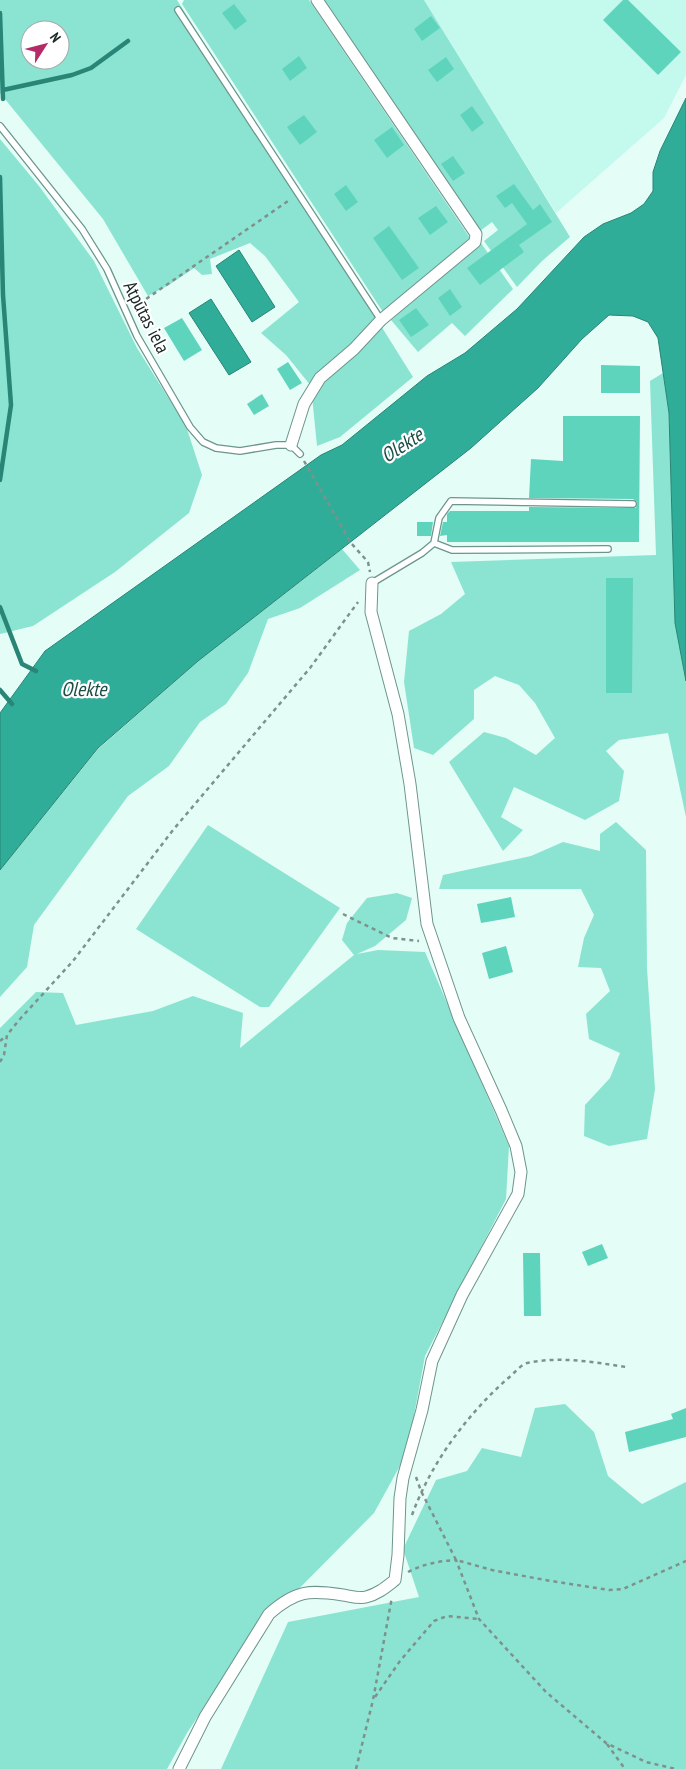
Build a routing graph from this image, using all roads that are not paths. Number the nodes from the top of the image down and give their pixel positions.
1 (317, 0) edge
2 (178, 10) dead end
3 (0, 126) edge
4 (381, 320) junction
5 (290, 445) junction
6 (300, 454) dead end
7 (633, 504) dead end
8 (434, 543) junction
9 (608, 549) dead end
10 (372, 583) joint
11 (179, 1769) edge

1 - 4 street
2 - 4 lane
3 - 5 lane, Atpūtas iela
4 - 5 street
5 - 6 lane
7 - 8 lane
8 - 9 lane
8 - 10 lane
10 - 11 street

